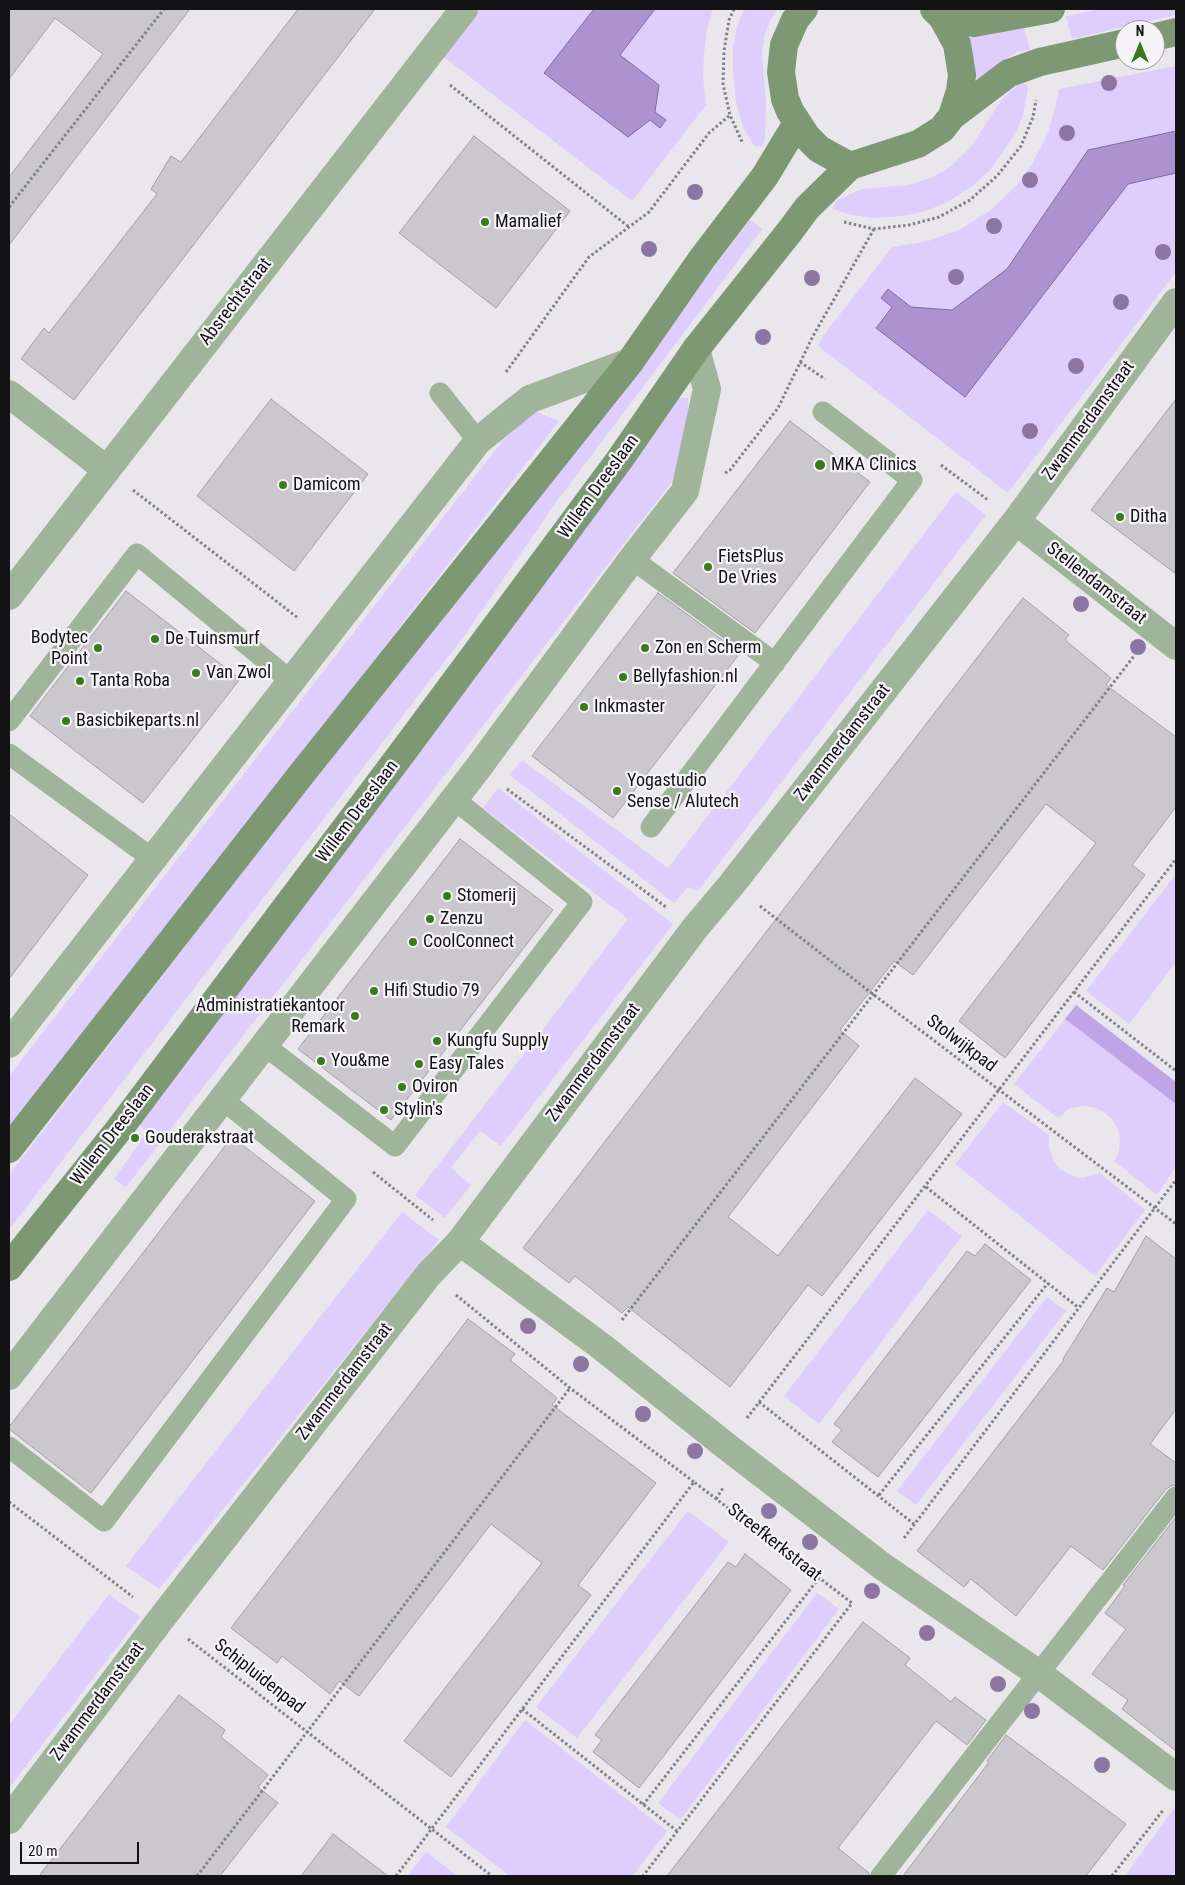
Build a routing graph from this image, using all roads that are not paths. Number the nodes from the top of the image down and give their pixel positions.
1 (464, 9) edge
2 (804, 9) edge
3 (1051, 9) edge
4 (938, 13) edge
5 (1115, 45) edge
6 (952, 116) junction
7 (797, 123) junction
8 (850, 166) junction
9 (1176, 302) edge
10 (696, 349) junction
11 (630, 362) junction
12 (440, 393) dead end
13 (9, 394) edge
14 (823, 412) dead end
15 (478, 440) junction
16 (107, 470) junction
17 (1016, 521) junction
18 (632, 559) junction
19 (9, 596) edge
20 (1176, 646) edge
21 (776, 663) junction
22 (291, 682) junction
23 (9, 721) edge
24 (9, 754) edge
25 (454, 799) junction
26 (651, 827) dead end
27 (153, 859) junction
28 (9, 1044) edge
29 (264, 1045) junction
30 (222, 1099) junction
31 (9, 1149) edge
32 (460, 1242) junction
33 (9, 1267) edge
34 (9, 1376) edge
35 (9, 1447) edge
36 (1176, 1497) edge
37 (1039, 1674) junction
38 (1176, 1777) edge
39 (9, 1820) edge
40 (881, 1876) edge

1 - 16 street, Absrechtstraat
2 - 7 main road
3 - 4 main road
4 - 6 main road
5 - 6 main road
6 - 8 main road
7 - 8 main road
7 - 11 main road
8 - 10 main road, Willem Dreeslaan
9 - 17 street, Zwammerdamstraat
10 - 18 street
10 - 33 main road, Willem Dreeslaan
11 - 15 street
11 - 31 main road
12 - 15 lane
13 - 16 street
14 - 21 lane
15 - 22 street
16 - 19 street, Absrechtstraat
17 - 20 street, Stellendamstraat
17 - 32 street, Zwammerdamstraat
18 - 21 lane
18 - 25 street
21 - 26 lane
22 - 23 lane
22 - 27 street
24 - 27 lane
25 - 29 street
25 - 29 lane
27 - 28 street
29 - 30 street
30 - 34 street
30 - 35 lane
32 - 37 street
32 - 39 street, Zwammerdamstraat
36 - 37 lane
37 - 38 street
37 - 40 lane

